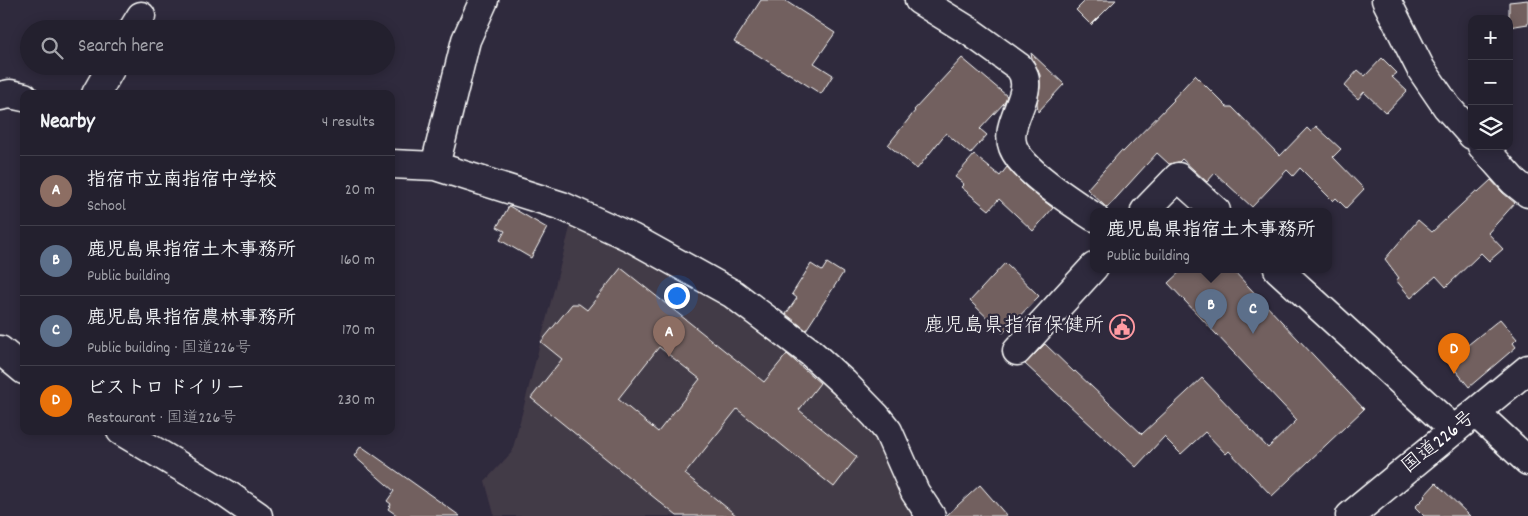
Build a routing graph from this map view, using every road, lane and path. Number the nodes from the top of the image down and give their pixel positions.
1 (484, 0) edge
2 (919, 0) edge
3 (1386, 0) edge
4 (107, 75) edge
5 (98, 90) edge
6 (0, 96) edge
7 (20, 97) edge
8 (1468, 130) edge
9 (1486, 150) edge
10 (395, 164) edge
11 (435, 166) junction
12 (1528, 193) edge
13 (1148, 208) edge
14 (1213, 208) edge
15 (1090, 215) edge
16 (1090, 271) edge
17 (1282, 273) edge
18 (0, 350) edge
19 (1017, 351) dead end
20 (20, 367) edge
21 (1528, 369) edge
22 (1476, 413) junction
23 (1454, 430) junction
24 (128, 435) edge
25 (1528, 461) edge
26 (258, 516) edge
27 (931, 516) edge
28 (1350, 516) edge

1 - 11 main road
2 - 15 main road
3 - 8 main road
4 - 5 main road
6 - 7 main road
9 - 12 main road
10 - 11 main road
11 - 27 main road
13 - 14 main road
16 - 19 main road
17 - 23 main road
18 - 20 main road
21 - 22 main road, 国道226号
22 - 23 main road, 国道226号
22 - 25 main road
23 - 28 main road, 国道226号
24 - 26 main road

